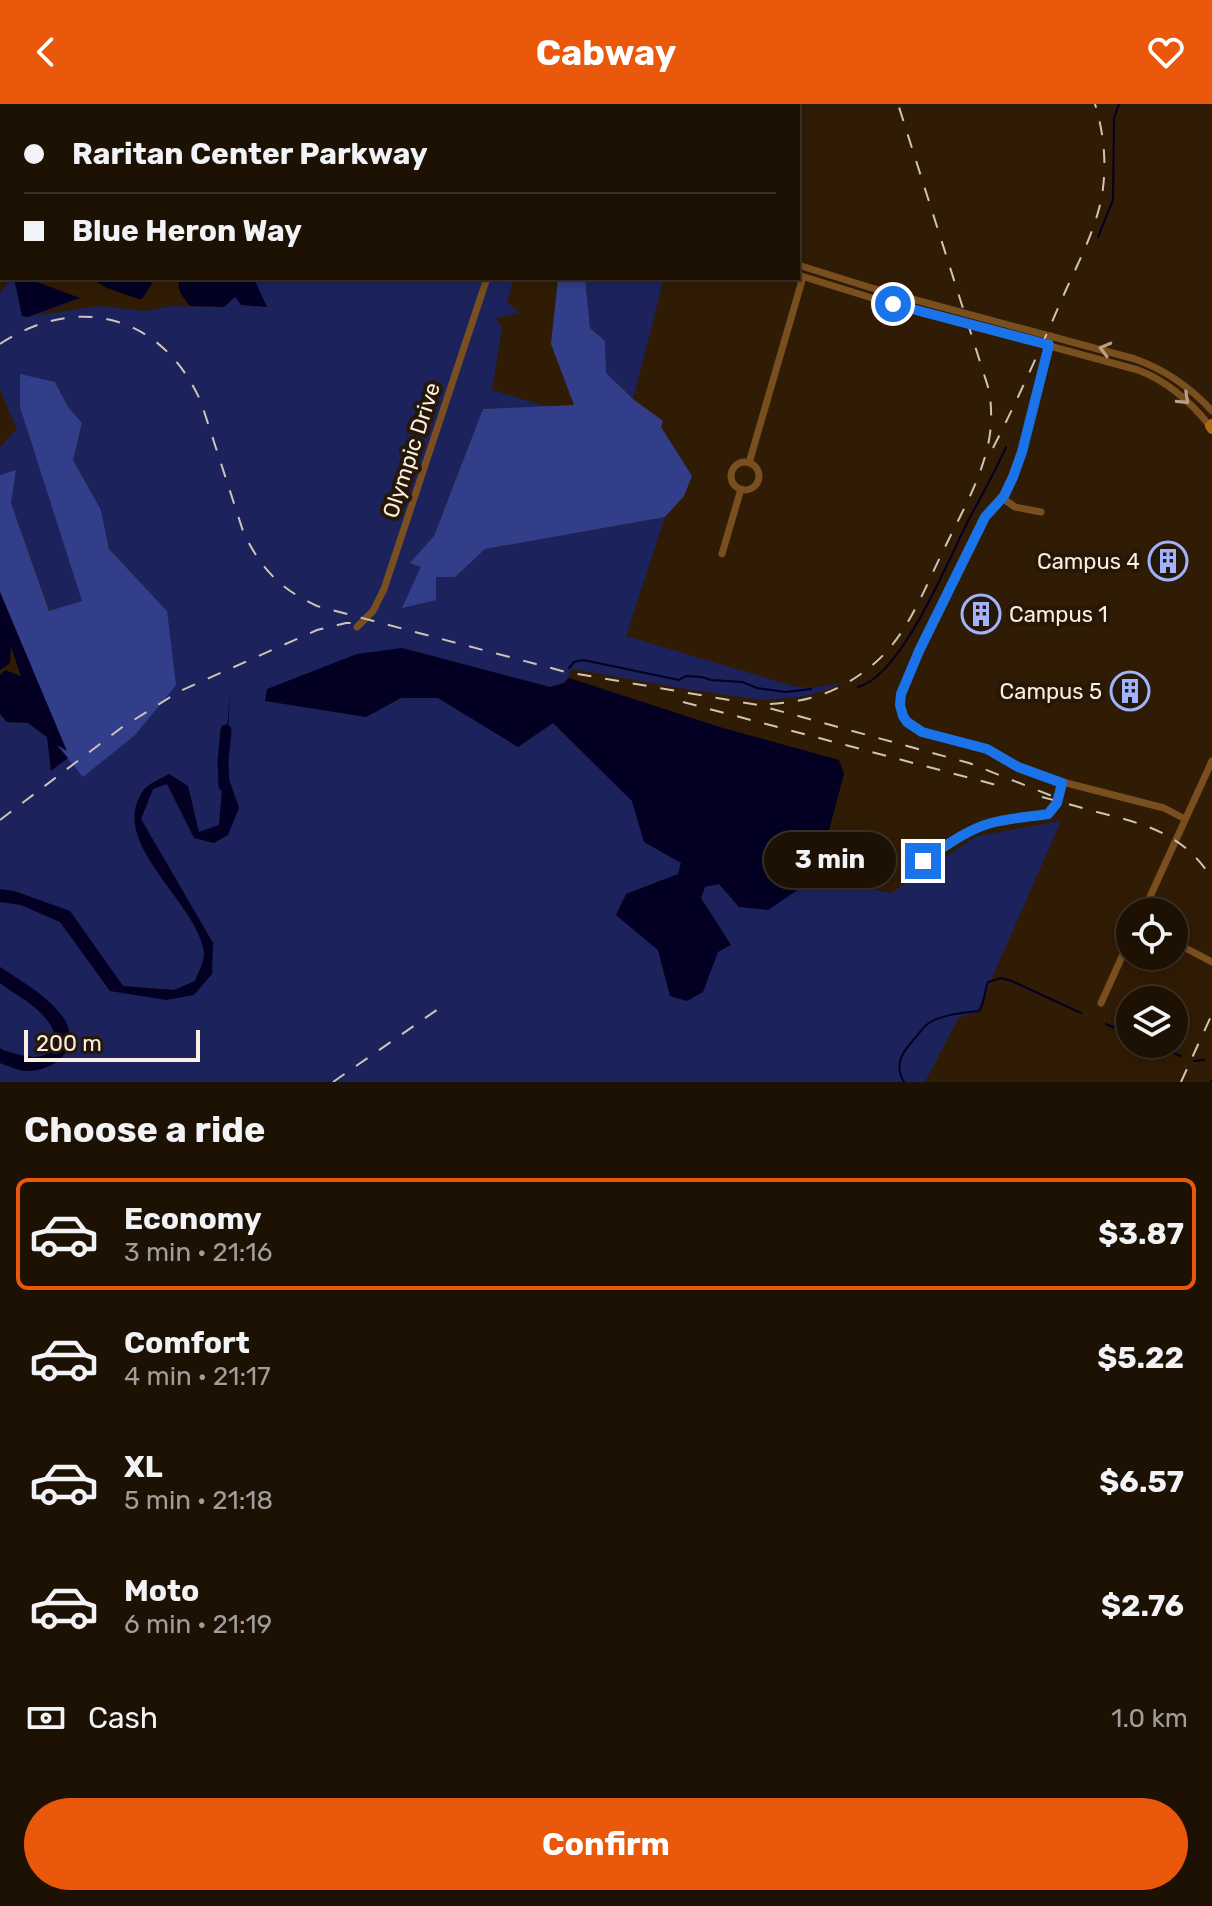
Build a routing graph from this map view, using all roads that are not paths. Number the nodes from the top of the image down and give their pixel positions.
1 (800, 266) edge
2 (801, 276) edge
3 (486, 280) edge
4 (800, 280) edge
5 (1051, 336) junction
6 (1049, 345) junction
7 (1212, 411) edge
8 (1211, 426) edge
9 (749, 463) junction
10 (741, 489) junction
11 (1002, 498) junction
12 (1041, 512) dead end
13 (722, 554) dead end
14 (357, 627) dead end
15 (1212, 761) edge
16 (1062, 783) junction
17 (1185, 819) junction
18 (923, 861) dead end
19 (1149, 898) edge
20 (1188, 949) edge
21 (1212, 962) edge
22 (1116, 970) edge
23 (1101, 1003) dead end

1 - 5 street
2 - 6 street
3 - 14 street, Olympic Drive
4 - 9 street
5 - 6 street
7 -> 5 street
6 -> 8 street
6 - 11 street
9 - 10 street
9 - 10 street
10 - 13 street
11 - 12 street
11 - 16 street
15 - 17 street
16 - 17 street
16 - 18 street
17 - 19 street
20 - 21 street
22 - 23 street

